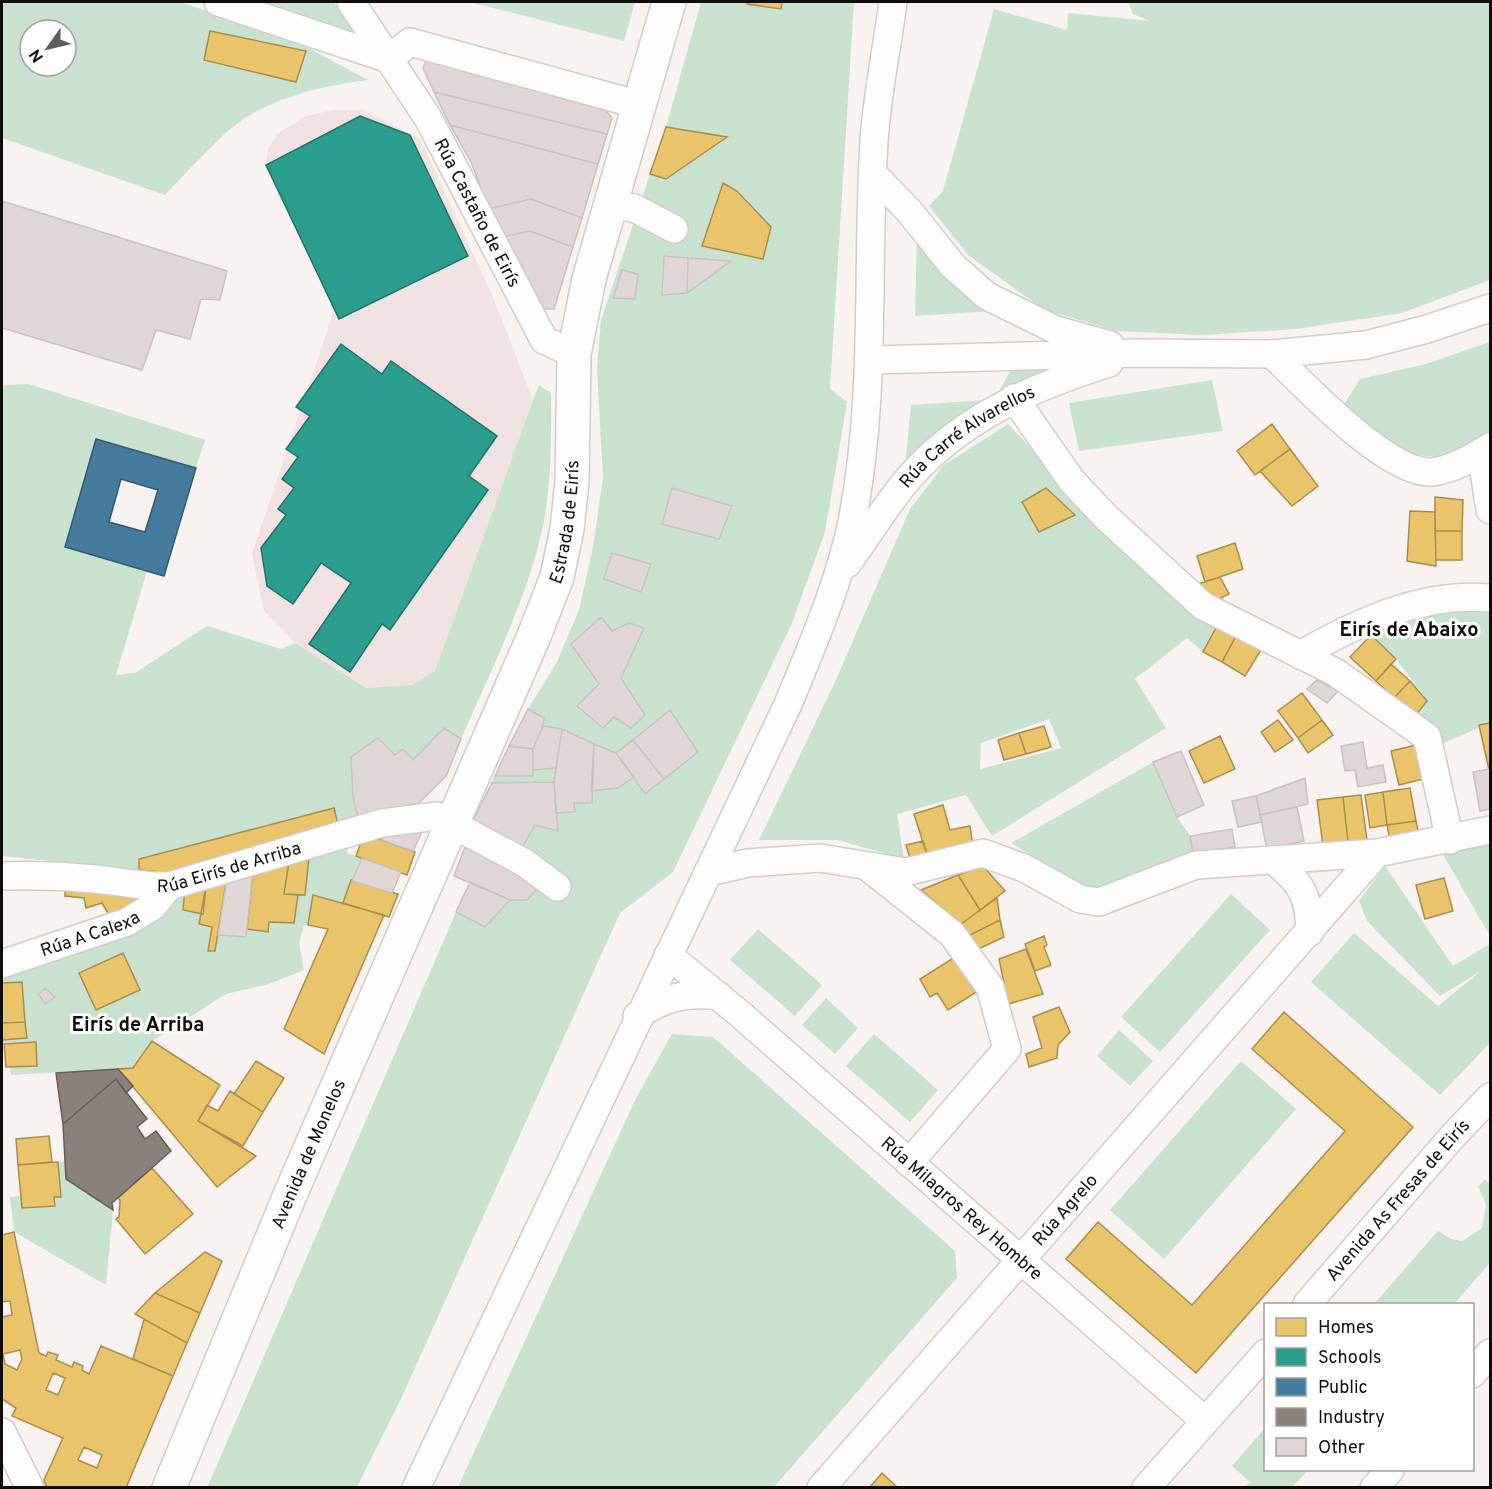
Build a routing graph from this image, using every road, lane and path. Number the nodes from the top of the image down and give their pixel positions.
1 (218, 2) edge
2 (351, 2) edge
3 (669, 2) edge
4 (893, 2) edge
5 (389, 59) junction
6 (640, 105) junction
7 (873, 174) junction
8 (611, 205) junction
9 (674, 229) dead end
10 (1491, 308) edge
11 (1140, 353) junction
12 (574, 354) junction
13 (1272, 354) junction
14 (871, 360) junction
15 (1014, 398) junction
16 (1486, 450) edge
17 (1491, 510) edge
18 (838, 577) junction
19 (1491, 598) edge
20 (1300, 655) junction
21 (451, 824) junction
22 (1491, 830) edge
23 (1450, 840) junction
24 (1377, 853) junction
25 (1274, 860) junction
26 (868, 867) junction
27 (708, 872) junction
28 (2, 876) edge
29 (169, 886) junction
30 (556, 887) dead end
31 (1310, 932) junction
32 (668, 954) junction
33 (2, 964) edge
34 (719, 996) junction
35 (637, 1016) junction
36 (1491, 1097) edge
37 (909, 1163) junction
38 (1022, 1260) junction
39 (1309, 1303) edge
40 (1491, 1353) edge
41 (1264, 1355) edge
42 (1474, 1373) edge
43 (1205, 1421) junction
44 (2, 1432) edge
45 (1389, 1471) edge
46 (30, 1488) edge
47 (169, 1488) edge
48 (416, 1488) edge
49 (821, 1488) edge
50 (1146, 1488) edge
51 (1374, 1488) edge

1 - 5 street
2 - 5 street, Rúa Castaño de Eirís
3 - 6 street, Estrada de Eirís
4 - 7 street
5 - 6 street
5 - 12 street, Rúa Castaño de Eirís
6 - 8 street, Estrada de Eirís
7 - 11 street
7 - 14 street
8 - 9 street
8 - 12 street, Estrada de Eirís
10 - 13 street, Rúa Carré Alvarellos
11 - 13 street, Rúa Carré Alvarellos
11 - 14 street, Rúa Carré Alvarellos
11 - 15 street, Rúa Carré Alvarellos
12 - 21 street, Estrada de Eirís
13 - 16 street
14 - 18 street
15 - 18 street, Rúa Carré Alvarellos
15 - 20 street
16 - 17 street
18 - 27 street
19 - 20 street
20 - 23 street
21 - 29 street, Rúa Eirís de Arriba
21 - 30 street, Rúa Eirís de Arriba
21 - 47 street, Avenida de Monelos
22 - 23 street
23 - 24 street
24 - 25 street
24 - 31 street, Rúa Agrelo
25 - 26 street
25 - 31 street
26 - 27 street
26 - 37 street
27 - 32 street
28 - 29 street, Rúa Eirís de Arriba
29 - 33 street, Rúa A Calexa
31 - 38 street, Rúa Agrelo
32 - 34 street, Rúa Milagros Rey Hombre
32 - 35 street
34 - 35 street
34 - 37 street, Rúa Milagros Rey Hombre
35 - 48 street
36 - 39 street, Avenida As Fresas de Eirís
37 - 38 street, Rúa Milagros Rey Hombre
38 - 43 street, Rúa Milagros Rey Hombre
38 - 49 street, Rúa Agrelo
40 - 42 street
41 - 43 street
43 - 50 street
44 - 46 street
45 - 51 street

